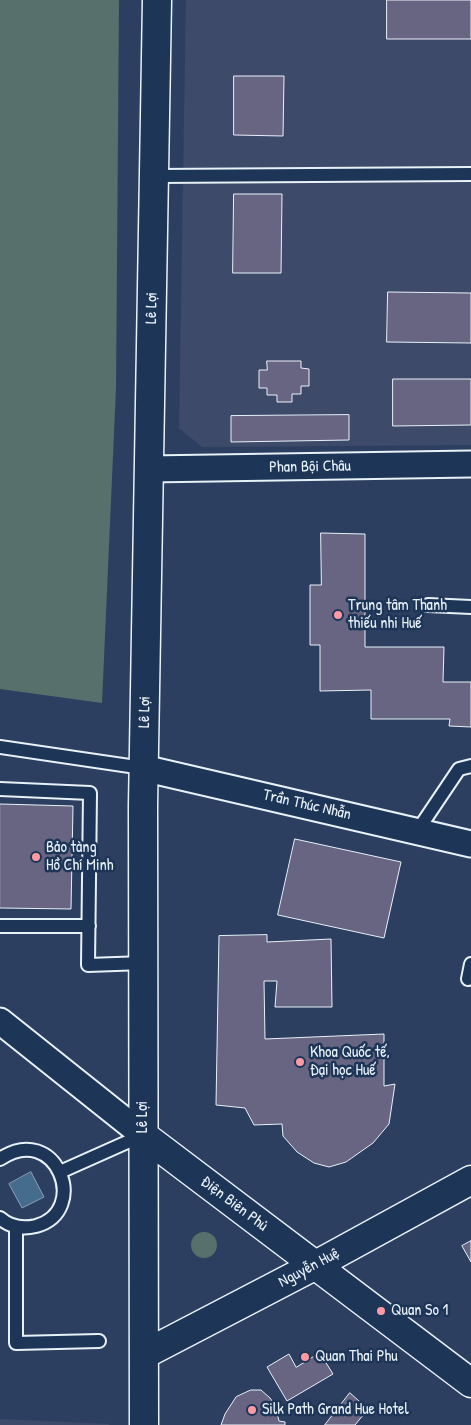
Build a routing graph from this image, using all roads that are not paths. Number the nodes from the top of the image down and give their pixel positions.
1 (156, 0) edge
2 (471, 174) edge
3 (155, 176) junction
4 (471, 464) edge
5 (149, 469) junction
6 (428, 605) dead end
7 (471, 607) edge
8 (0, 747) edge
9 (471, 766) edge
10 (144, 768) junction
11 (0, 790) edge
12 (418, 830) junction
13 (471, 844) edge
14 (0, 926) edge
15 (89, 926) junction
16 (144, 963) junction
17 (471, 964) edge
18 (468, 979) dead end
19 (0, 1021) edge
20 (143, 1135) junction
21 (0, 1159) edge
22 (60, 1172) junction
23 (471, 1180) edge
24 (0, 1218) edge
25 (16, 1227) junction
26 (314, 1266) junction
27 (99, 1341) dead end
28 (145, 1354) junction
29 (471, 1383) edge
30 (144, 1425) edge

1 - 3 main road, Lê Lợi
2 - 3 lane
3 - 5 main road, Lê Lợi
4 - 5 street, Phan Bội Châu
5 - 10 main road, Lê Lợi
6 - 7 lane
8 - 10 lane
9 - 12 lane
10 - 12 street, Trần Thúc Nhẫn
10 - 16 main road, Lê Lợi
11 - 15 lane
12 - 13 street, Trần Thúc Nhẫn
14 - 15 lane
15 - 16 lane
16 - 20 main road, Lê Lợi
17 - 18 lane
19 - 20 street, Điện Biên Phủ
20 - 22 lane
20 - 26 main road, Điện Biên Phủ
20 - 28 main road, Lê Lợi
21 - 22 lane
22 - 25 lane
23 - 26 main road, Nguyễn Huệ
24 - 25 lane
25 - 27 lane
26 - 28 main road, Nguyễn Huệ
26 - 29 main road, Điện Biên Phủ
28 - 30 main road, Lê Lợi

